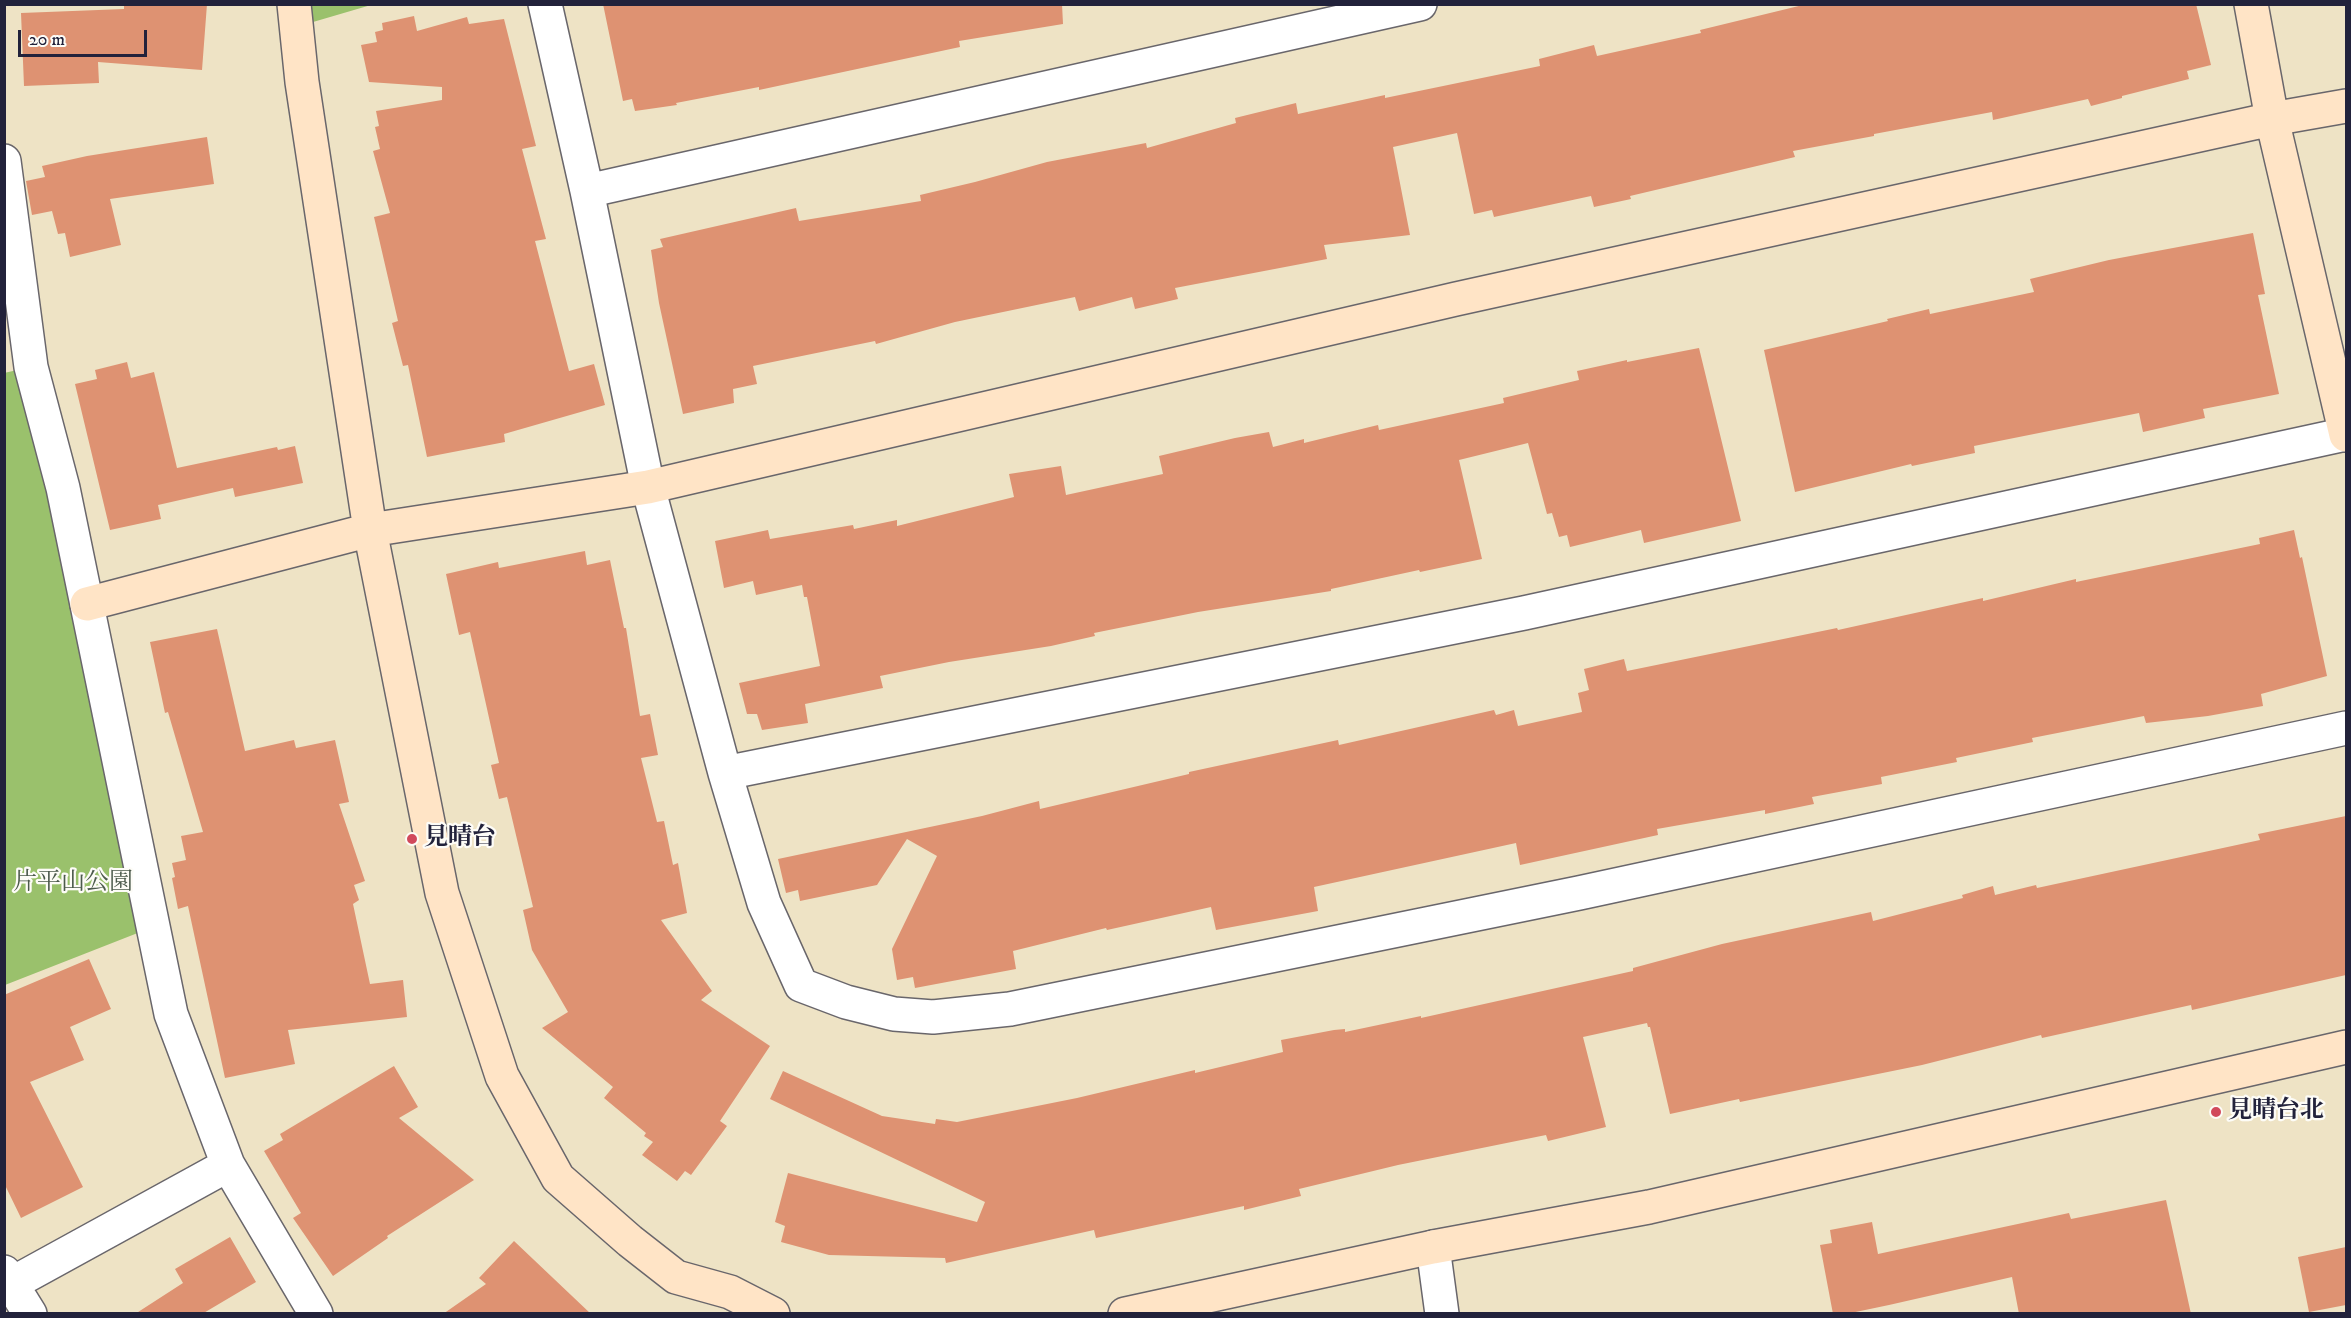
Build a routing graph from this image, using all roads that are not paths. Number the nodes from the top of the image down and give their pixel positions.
1 (294, 4) edge
2 (545, 4) edge
3 (1420, 4) edge
4 (2251, 4) edge
5 (2346, 106) edge
6 (2272, 119) junction
7 (4, 161) edge
8 (587, 190) junction
9 (18, 370) edge
10 (2346, 434) edge
11 (648, 487) junction
12 (370, 530) junction
13 (87, 604) junction
14 (2346, 728) edge
15 (725, 773) junction
16 (2346, 1047) edge
17 (228, 1165) junction
18 (1433, 1247) junction
19 (7, 1281) edge
20 (30, 1314) edge
21 (316, 1314) edge
22 (773, 1314) edge
23 (1125, 1314) edge
24 (1442, 1314) edge

1 - 12 street
2 - 8 street
3 - 8 street
4 - 6 street
5 - 6 street
6 - 10 street
6 - 11 street
7 - 9 street
8 - 11 street
9 - 13 street
10 - 15 street
11 - 12 street
11 - 15 street
12 - 13 street
12 - 22 street
13 - 17 street
14 - 15 street
16 - 18 street
17 - 19 street
17 - 21 street
18 - 23 street
18 - 24 street
19 - 20 street

